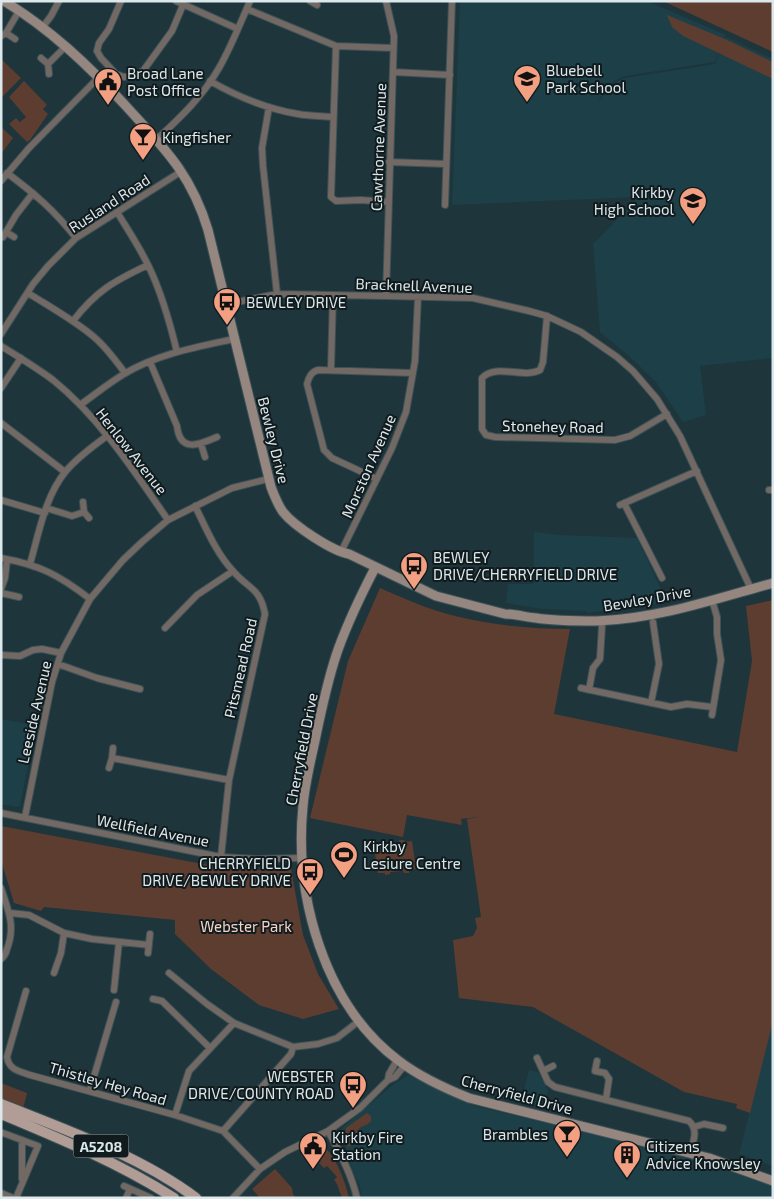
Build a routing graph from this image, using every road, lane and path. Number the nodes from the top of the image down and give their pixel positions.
1 (4, 1) edge
2 (59, 1) edge
3 (121, 1) edge
4 (176, 1) edge
5 (250, 1) edge
6 (310, 1) edge
7 (386, 1) edge
8 (452, 1) edge
9 (317, 4) dead end
10 (183, 5) junction
11 (247, 9) junction
12 (19, 11) junction
13 (42, 28) junction
14 (238, 29) junction
15 (3, 34) edge
16 (15, 39) dead end
17 (66, 46) junction
18 (336, 46) junction
19 (394, 48) junction
20 (41, 58) dead end
21 (48, 64) junction
22 (393, 72) junction
23 (49, 74) dead end
24 (450, 75) junction
25 (99, 77) junction
26 (210, 81) junction
27 (268, 107) junction
28 (333, 116) junction
29 (157, 139) junction
30 (390, 162) junction
31 (446, 164) junction
32 (182, 171) junction
33 (7, 173) junction
34 (1, 181) edge
35 (33, 193) junction
36 (388, 202) junction
37 (445, 206) dead end
38 (117, 212) junction
39 (14, 237) dead end
40 (76, 238) junction
41 (148, 265) junction
42 (28, 293) junction
43 (277, 294) junction
44 (333, 295) junction
45 (386, 296) junction
46 (418, 297) junction
47 (227, 304) junction
48 (547, 316) junction
49 (73, 321) junction
50 (1, 334) edge
51 (234, 339) junction
52 (1, 346) edge
53 (177, 352) junction
54 (21, 358) junction
55 (150, 362) junction
56 (331, 369) junction
57 (125, 373) junction
58 (413, 373) junction
59 (1, 388) edge
60 (80, 405) junction
61 (667, 414) junction
62 (1, 423) edge
63 (107, 436) junction
64 (217, 437) dead end
65 (201, 444) junction
66 (205, 456) dead end
67 (696, 471) junction
68 (65, 472) junction
69 (268, 479) junction
70 (376, 479) junction
71 (1, 500) edge
72 (83, 502) dead end
73 (195, 506) junction
74 (46, 510) junction
75 (84, 512) junction
76 (89, 518) dead end
77 (168, 520) junction
78 (341, 552) junction
79 (4, 559) edge
80 (30, 564) junction
81 (375, 568) junction
82 (233, 571) junction
83 (662, 578) dead end
84 (773, 583) edge
85 (752, 589) junction
86 (1, 591) edge
87 (19, 597) dead end
88 (90, 599) junction
89 (712, 600) junction
90 (652, 622) dead end
91 (602, 626) dead end
92 (165, 628) dead end
93 (1, 654) edge
94 (61, 654) junction
95 (58, 664) junction
96 (581, 688) dead end
97 (140, 689) dead end
98 (588, 690) junction
99 (651, 703) junction
100 (712, 707) junction
101 (712, 715) dead end
102 (113, 748) dead end
103 (112, 758) junction
104 (108, 768) dead end
105 (229, 780) junction
106 (1, 813) edge
107 (25, 817) junction
108 (221, 857) junction
109 (301, 858) junction
110 (2, 892) edge
111 (10, 913) junction
112 (64, 933) junction
113 (150, 934) dead end
114 (119, 942) junction
115 (148, 945) junction
116 (148, 953) dead end
117 (1, 959) edge
118 (169, 972) dead end
119 (54, 973) dead end
120 (114, 990) dead end
121 (26, 991) dead end
122 (154, 999) dead end
123 (116, 1002) dead end
124 (359, 1021) junction
125 (234, 1023) junction
126 (210, 1048) junction
127 (294, 1048) junction
128 (537, 1058) dead end
129 (597, 1061) dead end
130 (401, 1063) junction
131 (553, 1066) dead end
132 (543, 1071) junction
133 (90, 1090) junction
134 (606, 1099) junction
135 (1, 1104) edge
136 (1, 1114) edge
137 (175, 1115) junction
138 (694, 1127) junction
139 (722, 1128) dead end
140 (223, 1131) junction
141 (328, 1131) junction
142 (4, 1133) dead end
143 (22, 1140) junction
144 (690, 1153) junction
145 (260, 1169) junction
146 (773, 1181) edge
147 (22, 1183) junction
148 (1, 1193) edge
149 (14, 1198) edge
150 (126, 1198) edge
151 (151, 1198) edge
152 (174, 1198) edge
153 (196, 1198) edge
154 (233, 1198) edge
155 (357, 1198) edge

1 - 12 street, Bewley Drive
2 - 13 street
3 - 10 street
4 - 10 street
5 - 11 street
6 - 9 street
7 - 19 street, Cawthorne Avenue
8 - 24 street
10 - 14 street
11 - 14 street
11 - 18 street
12 - 13 street, Bewley Drive
12 - 15 street
13 - 17 street, Bewley Drive
14 - 26 street
15 - 16 street
17 - 21 street
17 - 25 street, Bewley Drive
18 - 19 street
18 - 28 street
19 - 22 street, Cawthorne Avenue
20 - 21 street
21 - 23 street
22 - 24 street
22 - 30 street, Cawthorne Avenue
24 - 31 street
25 - 29 street, Bewley Drive
25 - 33 street
26 - 27 street
26 - 29 street
27 - 28 street
27 - 43 street
28 - 36 street
29 - 32 street, Bewley Drive
30 - 31 street
30 - 36 street, Cawthorne Avenue
31 - 37 street
32 - 38 street, Rusland Road
32 - 47 street, Bewley Drive
33 - 34 street
33 - 35 street
35 - 39 street
35 - 40 street
36 - 45 street, Cawthorne Avenue
38 - 40 street, Rusland Road
38 - 41 street
40 - 42 street, Rusland Road
41 - 49 street
41 - 53 street
42 - 49 street
42 - 50 street, Rusland Road
43 - 44 street, Bracknell Avenue
43 - 47 street, Bracknell Avenue
44 - 45 street, Bracknell Avenue
44 - 56 street
45 - 46 street, Bracknell Avenue
46 - 48 street, Bracknell Avenue
46 - 58 street, Morston Avenue
47 - 51 street, Bewley Drive
48 - 61 street, Bracknell Avenue
48 - 61 street, Stonehey Road
49 - 57 street
51 - 53 street
51 - 69 street, Bewley Drive
52 - 54 street, Henlow Avenue
53 - 55 street
54 - 59 street
54 - 60 street, Henlow Avenue
55 - 57 street
55 - 65 street
56 - 58 street
56 - 70 street
57 - 60 street
58 - 70 street, Morston Avenue
60 - 63 street, Henlow Avenue
61 - 67 street, Bracknell Avenue
62 - 68 street
63 - 68 street
63 - 77 street, Henlow Avenue
64 - 65 street
65 - 66 street
67 - 83 street
67 - 85 street, Bracknell Avenue
68 - 74 street
69 - 73 street, Leeside Avenue
69 - 78 street, Bewley Drive
70 - 78 street, Morston Avenue
71 - 74 street
72 - 75 street
73 - 77 street, Leeside Avenue
73 - 82 street, Pitsmead Road
74 - 75 street
74 - 80 street
75 - 76 street
77 - 88 street, Leeside Avenue
78 - 81 street, Bewley Drive
79 - 80 street
79 - 86 street
80 - 88 street
81 - 89 street, Bewley Drive
81 - 109 street, Cherryfield Drive
82 - 92 street
82 - 105 street, Pitsmead Road
84 - 85 street, Bewley Drive
85 - 89 street, Bewley Drive
86 - 87 street
88 - 94 street, Leeside Avenue
89 - 100 street
90 - 99 street
91 - 98 street
93 - 94 street
94 - 95 street, Leeside Avenue
95 - 97 street
95 - 107 street, Leeside Avenue
96 - 98 street
98 - 99 street
99 - 100 street
100 - 101 street
102 - 103 street
103 - 104 street
103 - 105 street
105 - 108 street, Pitsmead Road
106 - 107 street, Wellfield Avenue
107 - 108 street, Wellfield Avenue
108 - 109 street, Wellfield Avenue
109 - 124 street, Cherryfield Drive
110 - 111 street
111 - 112 street
111 - 117 street
112 - 114 street
112 - 119 street
113 - 115 street
114 - 115 street
114 - 120 street
115 - 116 street
118 - 125 street
121 - 133 street, Thistley Hey Road
122 - 126 street
123 - 133 street
124 - 127 street
124 - 130 street, Cherryfield Drive
125 - 126 street
125 - 127 street
126 - 137 street
127 - 140 street
128 - 132 street
129 - 134 street
130 - 141 street
130 - 144 street, Cherryfield Drive
131 - 132 street
132 - 134 street
133 - 137 street, Thistley Hey Road
134 - 138 street
135 - 153 main road, A5208
136 - 152 main road, A5208
137 - 140 street, Thistley Hey Road
138 - 139 street
138 - 144 street
140 - 145 street, Thistley Hey Road
141 - 145 street
141 - 155 street
142 - 143 street
143 - 147 street
143 - 147 street
144 - 146 street, Cherryfield Drive
145 - 154 street
147 - 149 street
148 - 149 street
150 - 151 street

